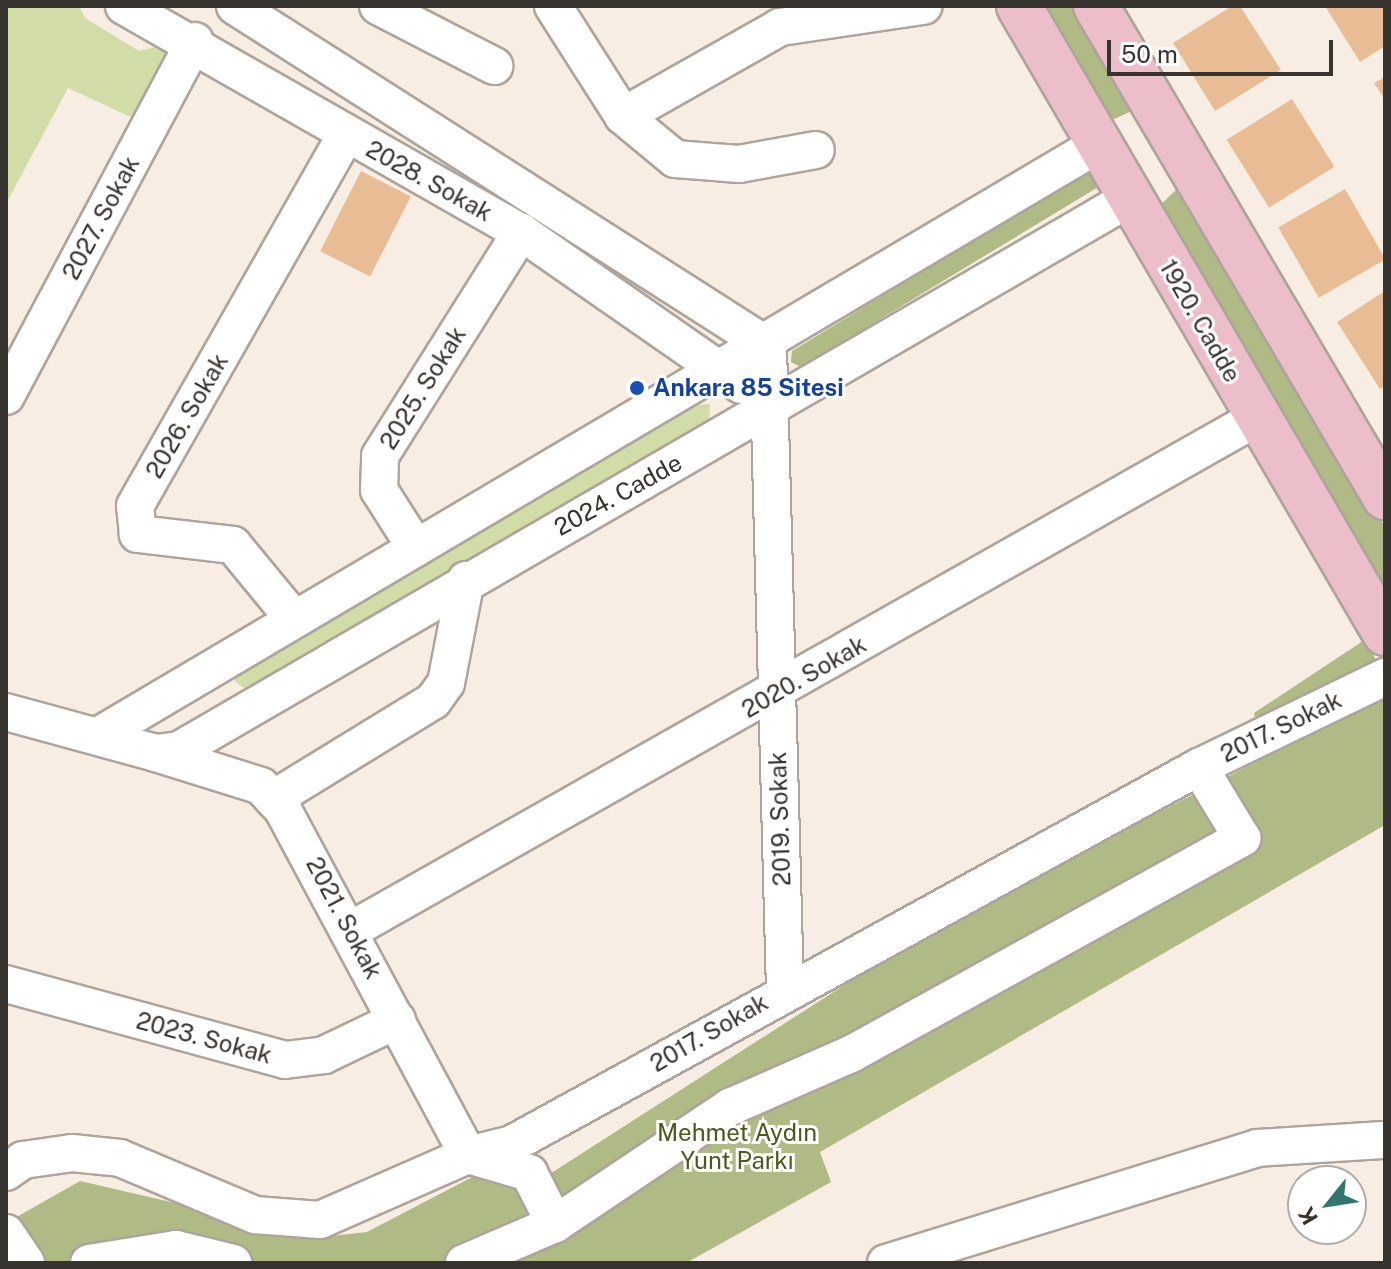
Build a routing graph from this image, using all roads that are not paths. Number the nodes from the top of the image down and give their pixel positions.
1 (124, 6) edge
2 (235, 6) edge
3 (378, 6) edge
4 (553, 6) edge
5 (923, 6) edge
6 (1019, 6) edge
7 (1096, 6) edge
8 (269, 15) edge
9 (195, 41) junction
10 (494, 66) dead end
11 (1156, 111) junction
12 (623, 116) junction
13 (346, 134) junction
14 (1099, 144) junction
15 (816, 150) dead end
16 (1187, 165) junction
17 (1130, 198) junction
18 (521, 232) junction
19 (768, 346) junction
20 (725, 371) junction
21 (6, 396) edge
22 (770, 409) junction
23 (1255, 419) junction
24 (1385, 497) edge
25 (416, 548) junction
26 (466, 580) junction
27 (294, 619) junction
28 (1385, 633) edge
29 (207, 671) junction
30 (1385, 677) edge
31 (776, 693) junction
32 (6, 712) edge
33 (233, 718) junction
34 (98, 736) junction
35 (156, 753) junction
36 (1199, 767) junction
37 (217, 773) junction
38 (273, 799) junction
39 (351, 930) junction
40 (6, 984) edge
41 (785, 990) junction
42 (397, 1020) junction
43 (1385, 1140) edge
44 (468, 1155) junction
45 (6, 1172) edge
46 (555, 1224) junction
47 (6, 1233) edge
48 (26, 1263) edge
49 (89, 1263) edge
50 (233, 1263) edge
51 (464, 1263) edge
52 (886, 1263) edge

1 - 9 street, 2028. Sokak
2 - 8 street, 2028. Sokak
3 - 10 street
4 - 12 street
5 - 12 street
6 - 14 main road, 1920. Cadde
7 - 11 main road
8 - 19 street, 2028. Sokak
9 - 13 street, 2028. Sokak
9 - 21 street, 2027. Sokak
11 - 14 main road
11 - 16 main road
12 - 15 street
13 - 18 street, 2028. Sokak
13 - 27 street, 2026. Sokak
14 - 17 main road, 1920. Cadde
14 - 19 street
16 - 17 main road
16 - 24 main road
17 - 22 street, 2024. Cadde
17 - 23 main road, 1920. Cadde
18 - 20 street, 2028. Sokak
18 - 25 street, 2025. Sokak
19 - 20 street
19 - 22 street, 2019. Sokak
20 - 22 street, 2028. Sokak
20 - 25 street
22 - 26 street, 2024. Cadde
22 - 31 street, 2019. Sokak
23 - 28 main road, 1920. Cadde
23 - 31 street, 2020. Sokak
25 - 27 street
26 - 33 street, 2024. Cadde
26 - 38 street
27 - 29 street
29 - 33 street
29 - 34 street
30 - 36 street, 2017. Sokak
31 - 39 street, 2020. Sokak
31 - 41 street, 2019. Sokak
32 - 34 street
33 - 35 street, 2024. Cadde
33 - 37 street
34 - 35 street
35 - 37 street, 2021. Sokak
36 - 41 street, 2017. Sokak
36 - 46 street
37 - 38 street, 2021. Sokak
38 - 39 street, 2021. Sokak
39 - 42 street, 2021. Sokak
40 - 42 street, 2023. Sokak
41 - 44 street, 2017. Sokak
42 - 44 street, 2021. Sokak
43 - 52 street
44 - 45 street, 2017. Sokak
44 - 46 street
46 - 51 street
47 - 48 street
49 - 50 street

